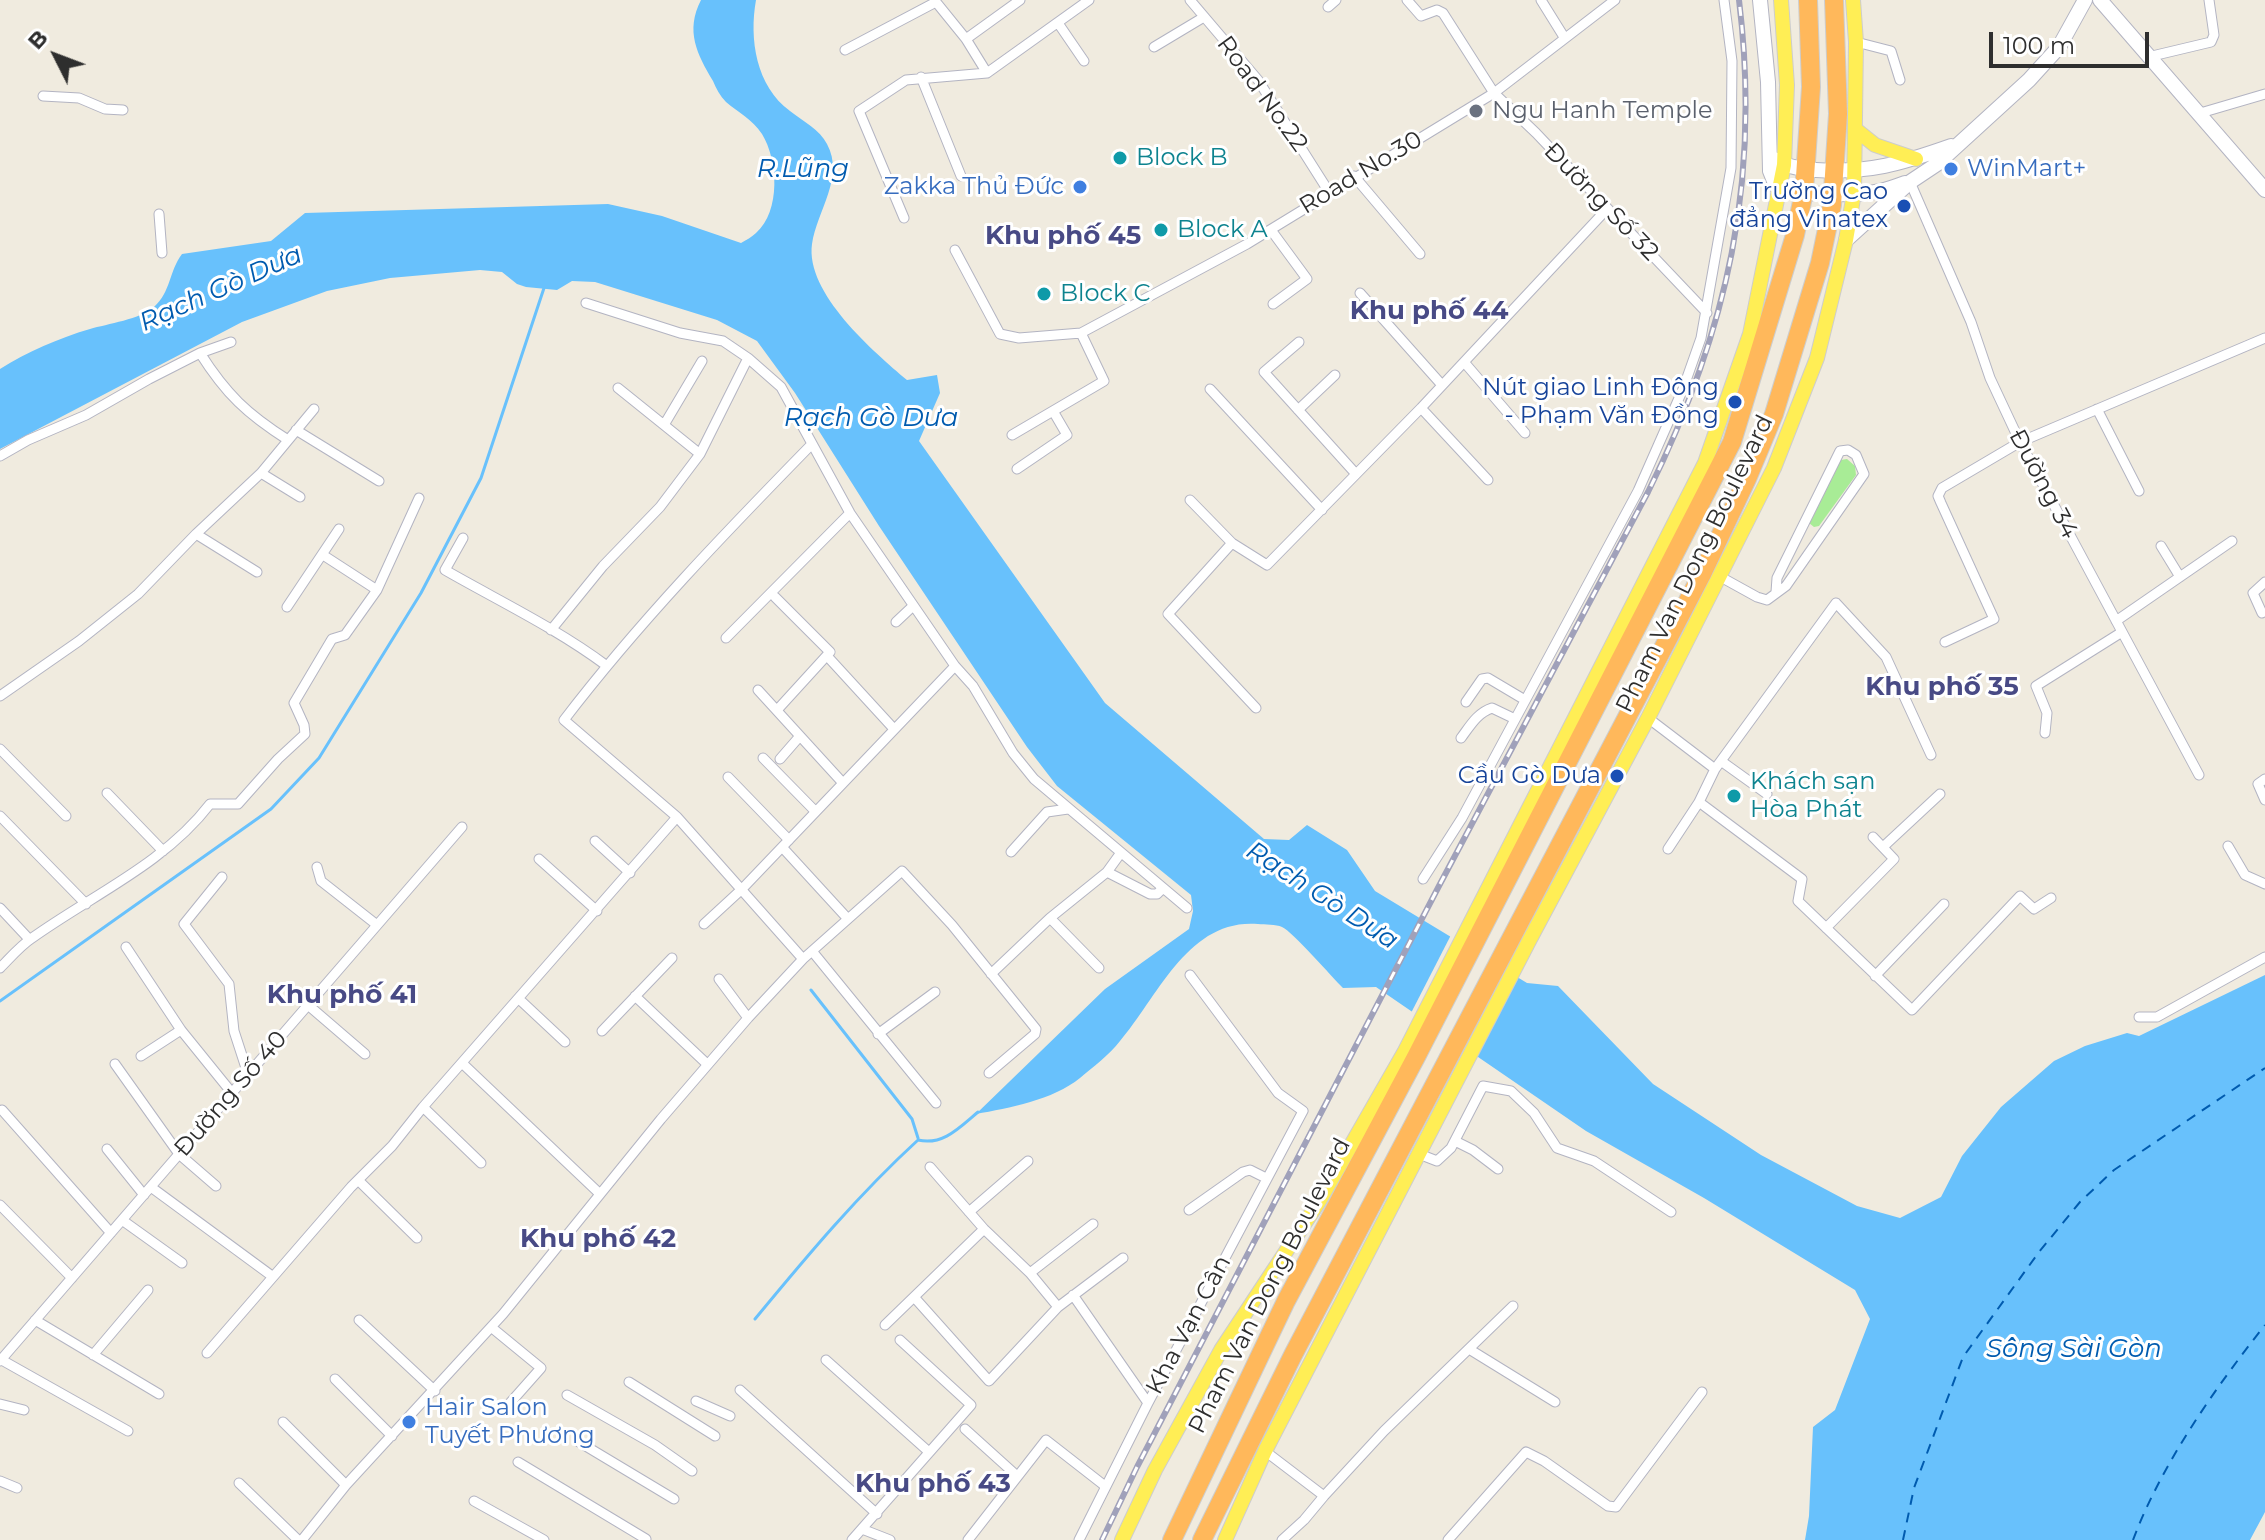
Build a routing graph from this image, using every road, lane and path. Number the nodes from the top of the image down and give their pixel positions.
1 (1020, 0) edge
2 (1089, 0) edge
3 (1190, 0) edge
4 (1407, 0) edge
5 (1541, 0) edge
6 (1615, 0) edge
7 (1724, 0) edge
8 (1760, 0) edge
9 (1781, 0) edge
10 (1808, 0) edge
11 (1834, 0) edge
12 (1853, 0) edge
13 (2085, 0) edge
14 (2100, 0) edge
15 (2209, 0) edge
16 (1204, 17) junction
17 (1058, 23) junction
18 (1564, 37) junction
19 (966, 39) junction
20 (1856, 42) junction
21 (1154, 47) dead end
22 (845, 50) dead end
23 (2148, 57) junction
24 (1084, 61) dead end
25 (987, 73) junction
26 (921, 77) junction
27 (1900, 80) dead end
28 (1494, 93) junction
29 (2265, 94) edge
30 (43, 96) dead end
31 (123, 110) dead end
32 (1838, 114) junction
33 (2197, 114) junction
34 (1855, 129) junction
35 (1955, 145) junction
36 (1770, 152) junction
37 (1916, 159) junction
38 (1784, 165) junction
39 (1807, 170) junction
40 (1770, 171) junction
41 (1845, 172) junction
42 (961, 176) dead end
43 (1354, 176) junction
44 (1910, 182) junction
45 (1780, 189) junction
46 (2265, 190) edge
47 (1329, 192) junction
48 (1804, 192) junction
49 (1833, 193) junction
50 (1854, 193) junction
51 (1607, 209) junction
52 (159, 214) dead end
53 (904, 218) dead end
54 (1271, 230) junction
55 (1772, 230) junction
56 (1846, 240) junction
57 (955, 250) dead end
58 (162, 253) dead end
59 (1420, 254) dead end
60 (1820, 263) junction
61 (1360, 293) dead end
62 (586, 303) dead end
63 (1273, 304) dead end
64 (1707, 313) junction
65 (1081, 333) junction
66 (231, 342) dead end
67 (1299, 342) dead end
68 (2263, 342) edge
69 (200, 353) junction
70 (748, 358) junction
71 (702, 361) dead end
72 (1464, 362) junction
73 (1335, 375) dead end
74 (1441, 384) junction
75 (618, 388) dead end
76 (1210, 389) dead end
77 (1421, 408) junction
78 (314, 409) dead end
79 (2097, 409) junction
80 (1298, 410) junction
81 (1053, 411) junction
82 (664, 425) junction
83 (296, 430) junction
84 (1525, 433) dead end
85 (1012, 435) dead end
86 (288, 440) junction
87 (2020, 442) junction
88 (811, 445) junction
89 (700, 454) junction
90 (0, 456) edge
91 (1753, 466) junction
92 (1774, 468) junction
93 (1017, 469) dead end
94 (261, 473) junction
95 (1356, 474) junction
96 (1488, 480) dead end
97 (379, 481) dead end
98 (2139, 491) dead end
99 (300, 497) dead end
100 (419, 498) dead end
101 (1190, 500) dead end
102 (1322, 510) junction
103 (850, 513) junction
104 (339, 529) dead end
105 (196, 534) junction
106 (463, 538) dead end
107 (2232, 541) dead end
108 (1232, 543) junction
109 (2161, 546) dead end
110 (323, 555) junction
111 (257, 572) dead end
112 (1719, 576) junction
113 (2180, 577) junction
114 (2265, 582) edge
115 (377, 590) junction
116 (1776, 592) junction
117 (775, 597) dead end
118 (913, 606) junction
119 (287, 607) dead end
120 (2262, 613) dead end
121 (2116, 621) junction
122 (896, 622) dead end
123 (551, 630) junction
124 (2122, 632) junction
125 (726, 638) dead end
126 (1945, 642) dead end
127 (828, 657) junction
128 (607, 666) junction
129 (955, 666) junction
130 (758, 690) dead end
131 (0, 696) edge
132 (1525, 700) junction
133 (1466, 702) dead end
134 (1256, 708) dead end
135 (778, 709) junction
136 (1648, 718) junction
137 (1515, 719) junction
138 (894, 729) junction
139 (2045, 733) dead end
140 (800, 736) junction
141 (1461, 738) dead end
142 (0, 749) edge
143 (1931, 755) dead end
144 (763, 758) dead end
145 (780, 759) dead end
146 (1718, 765) junction
147 (2199, 775) dead end
148 (728, 777) dead end
149 (2265, 779) edge
150 (842, 782) junction
151 (107, 793) dead end
152 (1767, 794) dead end
153 (1940, 794) dead end
154 (2265, 800) edge
155 (1699, 802) junction
156 (1068, 809) junction
157 (815, 811) junction
158 (0, 816) edge
159 (66, 816) dead end
160 (677, 817) junction
161 (462, 827) dead end
162 (1873, 837) dead end
163 (595, 841) dead end
164 (786, 843) junction
165 (2228, 846) dead end
166 (1883, 847) junction
167 (1668, 849) dead end
168 (163, 851) junction
169 (1011, 852) dead end
170 (1120, 854) junction
171 (539, 859) dead end
172 (317, 867) dead end
173 (1107, 872) junction
174 (630, 873) junction
175 (222, 877) dead end
176 (1423, 879) dead end
177 (2265, 884) edge
178 (742, 889) junction
179 (1162, 889) junction
180 (2051, 898) dead end
181 (86, 904) junction
182 (1944, 904) dead end
183 (0, 908) edge
184 (1187, 908) dead end
185 (597, 911) junction
186 (1482, 914) junction
187 (1050, 918) junction
188 (848, 919) junction
189 (704, 924) dead end
190 (377, 925) junction
191 (1826, 928) junction
192 (1523, 935) junction
193 (29, 939) junction
194 (126, 947) dead end
195 (812, 951) junction
196 (2265, 957) edge
197 (672, 958) dead end
198 (803, 959) junction
199 (0, 968) edge
200 (1099, 968) dead end
201 (991, 974) junction
202 (1190, 975) dead end
203 (1875, 976) junction
204 (719, 979) dead end
205 (935, 992) dead end
206 (635, 996) junction
207 (519, 999) junction
208 (308, 1005) junction
209 (2139, 1017) dead end
210 (748, 1018) junction
211 (181, 1030) junction
212 (602, 1031) dead end
213 (878, 1034) junction
214 (565, 1042) dead end
215 (365, 1054) dead end
216 (1411, 1054) junction
217 (141, 1056) dead end
218 (462, 1063) junction
219 (115, 1064) dead end
220 (707, 1064) junction
221 (989, 1073) dead end
222 (248, 1074) junction
223 (1451, 1075) junction
224 (1401, 1084) junction
225 (232, 1093) junction
226 (936, 1103) dead end
227 (423, 1107) junction
228 (2, 1110) dead end
229 (1360, 1131) junction
230 (1455, 1141) junction
231 (107, 1149) dead end
232 (179, 1154) junction
233 (1419, 1154) junction
234 (1028, 1161) dead end
235 (481, 1163) dead end
236 (930, 1167) dead end
237 (1498, 1169) dead end
238 (1266, 1178) junction
239 (358, 1180) junction
240 (216, 1186) dead end
241 (147, 1191) junction
242 (600, 1194) junction
243 (0, 1205) edge
244 (1189, 1210) dead end
245 (969, 1212) junction
246 (1671, 1212) dead end
247 (122, 1220) junction
248 (1093, 1224) dead end
249 (984, 1229) junction
250 (111, 1233) junction
251 (417, 1238) dead end
252 (1123, 1258) dead end
253 (182, 1263) dead end
254 (1030, 1273) junction
255 (272, 1276) junction
256 (72, 1278) junction
257 (148, 1290) dead end
258 (1073, 1295) junction
259 (914, 1297) junction
260 (1513, 1306) dead end
261 (1058, 1307) junction
262 (35, 1320) junction
263 (359, 1320) dead end
264 (885, 1325) dead end
265 (491, 1327) junction
266 (900, 1340) dead end
267 (1469, 1349) junction
268 (207, 1353) dead end
269 (93, 1355) junction
270 (0, 1360) edge
271 (826, 1360) dead end
272 (335, 1379) dead end
273 (629, 1382) dead end
274 (740, 1390) dead end
275 (435, 1391) junction
276 (1702, 1392) dead end
277 (159, 1394) dead end
278 (567, 1395) dead end
279 (696, 1401) dead end
280 (1555, 1402) dead end
281 (510, 1403) dead end
282 (1148, 1403) junction
283 (0, 1404) edge
284 (24, 1410) dead end
285 (730, 1416) dead end
286 (283, 1422) dead end
287 (965, 1429) dead end
288 (128, 1431) dead end
289 (392, 1436) junction
290 (715, 1436) dead end
291 (579, 1442) dead end
292 (1265, 1451) junction
293 (929, 1452) junction
294 (518, 1462) dead end
295 (692, 1471) dead end
296 (1016, 1475) junction
297 (0, 1481) edge
298 (239, 1483) dead end
299 (346, 1485) junction
300 (1105, 1486) junction
301 (17, 1488) dead end
302 (1324, 1496) junction
303 (674, 1499) dead end
304 (474, 1501) dead end
305 (877, 1514) junction
306 (862, 1529) junction
307 (646, 1539) edge
308 (300, 1540) edge
309 (544, 1540) edge
310 (852, 1540) edge
311 (890, 1540) edge
312 (968, 1540) edge
313 (1079, 1540) edge
314 (1122, 1540) edge
315 (1172, 1540) edge
316 (1202, 1540) edge
317 (1225, 1540) edge
318 (1282, 1540) edge
319 (1448, 1540) edge

1 - 19 street
2 - 17 street
3 - 16 street, Road No.22
4 - 28 street, Đường Số 32
5 - 18 street
6 - 18 street, Road No.30
7 - 64 street
8 - 36 main road
9 - 38 main road, Pham Van Dong Boulevard
10 - 39 highway, Pham Van Dong Boulevard
11 - 32 highway, Pham Van Dong Boulevard
12 - 20 main road, Pham Van Dong Boulevard
13 - 35 main road
14 - 23 main road
15 - 23 street
16 - 21 street
16 - 47 street, Road No.22
17 - 24 street
17 - 25 street
18 - 28 street, Road No.30
19 - 22 street
19 - 25 street
20 - 27 street
20 - 34 main road, Pham Van Dong Boulevard
23 - 33 main road
25 - 26 street
26 - 42 street
26 - 53 street
28 - 43 street, Road No.30
28 - 51 street, Đường Số 32
29 - 33 street
30 - 31 street
32 - 34 highway
32 - 41 highway, Pham Van Dong Boulevard
33 - 46 main road
34 - 37 main road
34 - 41 main road, Pham Van Dong Boulevard
35 - 37 main road
35 - 44 main road
36 - 38 main road
36 - 40 main road
37 - 41 main road
38 - 39 main road
38 - 45 main road, Pham Van Dong Boulevard
39 - 41 main road
39 - 48 highway, Pham Van Dong Boulevard
40 - 45 main road
40 - 55 main road
41 - 49 highway, Pham Van Dong Boulevard
41 - 50 main road, Pham Van Dong Boulevard
43 - 47 street, Road No.30
43 - 59 street
44 - 50 main road
44 - 56 main road
44 - 87 street, Đường 34
45 - 48 main road
45 - 55 main road, Pham Van Dong Boulevard
47 - 54 street, Road No.30
48 - 49 main road
48 - 186 highway, Pham Van Dong Boulevard
49 - 50 main road
49 - 60 highway, Pham Van Dong Boulevard
50 - 56 main road, Pham Van Dong Boulevard
51 - 64 street, Đường Số 32
51 - 72 street
52 - 58 street
54 - 63 street
54 - 65 street, Road No.30
55 - 186 main road, Pham Van Dong Boulevard
56 - 60 main road
56 - 92 main road, Pham Van Dong Boulevard
57 - 65 street, Road No.30
60 - 91 highway, Pham Van Dong Boulevard
61 - 74 street
62 - 70 street
64 - 132 street
65 - 81 street
66 - 69 street
67 - 80 street
68 - 79 street
69 - 86 street
69 - 90 street
70 - 88 street
70 - 89 street
71 - 82 street
72 - 74 street
72 - 84 street
73 - 80 street
74 - 77 street
75 - 82 street
76 - 102 street
77 - 95 street
77 - 96 street
78 - 83 street
79 - 87 street
79 - 98 street
80 - 95 street
81 - 85 street
81 - 93 street
82 - 89 street
83 - 86 street
83 - 97 street
86 - 94 street
87 - 121 street, Đường 34
87 - 126 street
88 - 103 street
88 - 128 street
89 - 123 street
91 - 92 main road
91 - 192 highway, Pham Van Dong Boulevard
92 - 112 main road, Pham Van Dong Boulevard
94 - 99 street
94 - 105 street
95 - 102 street
100 - 115 street
101 - 108 street
102 - 108 street
103 - 118 street
103 - 125 street
104 - 110 street
105 - 111 street
105 - 131 street
106 - 123 street
107 - 113 street
108 - 134 street
109 - 113 street
110 - 115 street
110 - 119 street
112 - 116 street
112 - 136 main road, Pham Van Dong Boulevard
113 - 121 street
114 - 120 street
115 - 168 street
116 - 116 street
117 - 127 street
118 - 122 street
118 - 129 street
121 - 124 street, Đường 34
123 - 128 street
124 - 139 street
124 - 147 street, Đường 34
127 - 135 street
127 - 138 street
128 - 160 street
129 - 138 street
129 - 156 street
130 - 135 street
132 - 133 street
132 - 137 street
135 - 140 street
136 - 146 street
136 - 192 main road, Pham Van Dong Boulevard
137 - 141 street
137 - 176 street
138 - 150 street
140 - 145 street
140 - 150 street
142 - 159 street
143 - 146 street
144 - 157 street
146 - 152 street
146 - 155 street
148 - 164 street
149 - 154 street
150 - 157 street
151 - 168 street
153 - 166 street
155 - 167 street
155 - 191 street
156 - 169 street
156 - 170 street
157 - 164 street
158 - 181 street
160 - 174 street
160 - 178 street
161 - 190 street, Đường Số 40
162 - 166 street
163 - 174 street
164 - 178 street
164 - 188 street
165 - 177 street
166 - 191 street
168 - 181 street
170 - 173 street
170 - 179 street
171 - 185 street
172 - 190 street
173 - 179 street
173 - 187 street
174 - 185 street
175 - 222 street
178 - 189 street
178 - 198 street
179 - 184 street
180 - 203 street
181 - 193 street
182 - 203 street
183 - 193 street
185 - 207 street
186 - 216 highway
187 - 200 street
187 - 201 street
188 - 195 street
188 - 201 street
190 - 208 street, Đường Số 40
191 - 203 street
192 - 223 highway
193 - 199 street
194 - 211 street
195 - 198 street
195 - 213 street
196 - 209 street
197 - 206 street
198 - 210 street
201 - 221 street
202 - 238 street, Kha Vạn Cân
204 - 210 street
205 - 213 street
206 - 212 street
206 - 220 street
207 - 214 street
207 - 218 street
208 - 215 street
208 - 222 street, Đường Số 40
210 - 220 street
211 - 217 street
211 - 225 street
213 - 226 street
216 - 224 highway, Pham Van Dong Boulevard
216 - 229 main road
218 - 227 street
218 - 242 street
219 - 232 street
220 - 242 street
222 - 225 street, Đường Số 40
223 - 233 main road
223 - 316 highway
224 - 229 main road
224 - 315 highway, Pham Van Dong Boulevard
225 - 232 street, Đường Số 40
227 - 235 street
227 - 239 street
228 - 250 street
229 - 314 main road, Pham Van Dong Boulevard
230 - 233 street
230 - 237 street
230 - 246 street
231 - 241 street
232 - 240 street
232 - 241 street, Đường Số 40
233 - 292 main road
234 - 245 street
236 - 245 street
238 - 244 street
238 - 282 street, Kha Vạn Cân
239 - 251 street
239 - 255 street
241 - 247 street, Đường Số 40
241 - 255 street
242 - 265 street
243 - 256 street
245 - 249 street
247 - 250 street, Đường Số 40
247 - 253 street
248 - 254 street
249 - 254 street
249 - 259 street
250 - 256 street, Đường Số 40
252 - 258 street
254 - 261 street
255 - 268 street
256 - 262 street, Đường Số 40
257 - 269 street
258 - 261 street
258 - 282 street
259 - 261 street
259 - 264 street
260 - 267 street
262 - 269 street
262 - 270 street, Đường Số 40
263 - 275 street
265 - 275 street
265 - 281 street
266 - 293 street
267 - 280 street
267 - 302 street
269 - 277 street
270 - 288 street
271 - 293 street
272 - 289 street
273 - 290 street
274 - 305 street
275 - 289 street
276 - 319 street
278 - 295 street
279 - 285 street
282 - 300 street, Kha Vạn Cân
283 - 284 street
286 - 299 street
287 - 296 street
289 - 299 street
291 - 303 street
292 - 302 street
292 - 317 main road
293 - 305 street
294 - 307 street
296 - 300 street
296 - 312 street
297 - 301 street
298 - 308 street
299 - 308 street
300 - 313 street, Kha Vạn Cân
302 - 318 street
304 - 309 street
305 - 306 street
306 - 310 street
306 - 311 street

